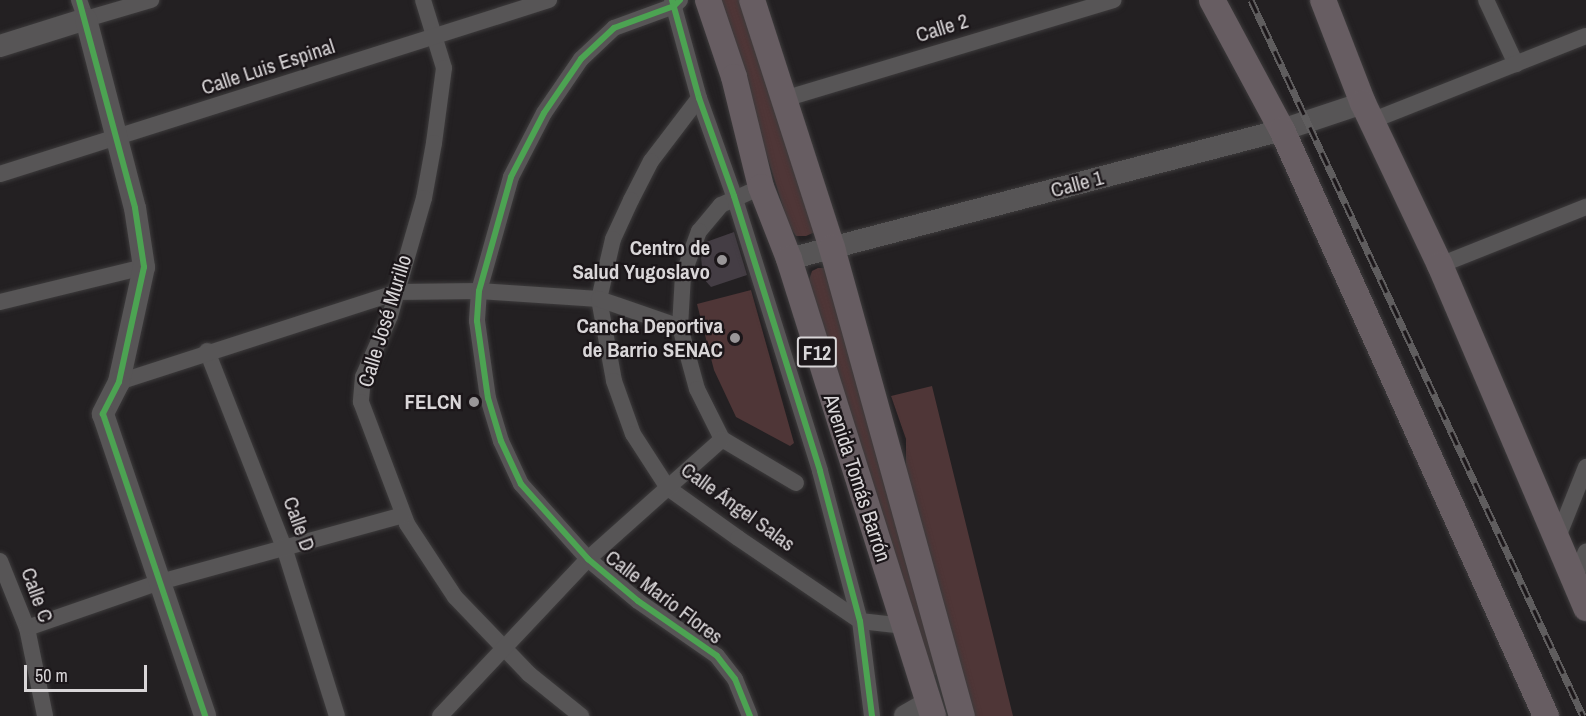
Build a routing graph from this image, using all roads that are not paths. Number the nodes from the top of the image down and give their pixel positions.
1 (151, 0) edge
2 (423, 0) edge
3 (549, 0) edge
4 (708, 0) edge
5 (752, 0) edge
6 (1113, 0) edge
7 (1212, 0) edge
8 (1323, 0) edge
9 (1486, 0) edge
10 (675, 2) edge
11 (82, 10) edge
12 (1586, 36) edge
13 (436, 37) junction
14 (0, 46) edge
15 (1516, 64) junction
16 (699, 98) junction
17 (784, 99) junction
18 (1367, 112) junction
19 (1281, 130) junction
20 (115, 140) junction
21 (0, 174) edge
22 (761, 187) junction
23 (734, 196) junction
24 (1585, 211) edge
25 (832, 248) junction
26 (789, 259) junction
27 (1440, 265) junction
28 (144, 267) junction
29 (479, 291) junction
30 (397, 292) junction
31 (599, 299) junction
32 (0, 302) edge
33 (680, 327) junction
34 (207, 351) junction
35 (118, 382) junction
36 (722, 439) junction
37 (1586, 466) edge
38 (796, 483) dead end
39 (668, 488) junction
40 (403, 515) junction
41 (1556, 542) junction
42 (284, 547) junction
43 (1586, 552) edge
44 (588, 560) junction
45 (0, 561) edge
46 (160, 582) junction
47 (1573, 582) junction
48 (1586, 608) edge
49 (860, 621) junction
50 (905, 626) junction
51 (27, 628) junction
52 (504, 648) junction
53 (958, 705) edge
54 (931, 709) edge
55 (45, 716) edge
56 (205, 716) edge
57 (337, 716) edge
58 (440, 716) edge
59 (581, 716) edge
60 (750, 716) edge
61 (872, 716) edge
62 (905, 716) edge
63 (1546, 716) edge

1 - 11 street
2 - 13 street, Calle José Murillo
3 - 13 street, Calle Luis Espinal
4 - 22 main road, Avenida Tomás Barrón / F12
5 - 17 main road, Avenida Tomás Barrón / F12
6 - 17 street, Calle 2
7 - 19 main road
8 - 18 main road
9 - 15 street
10 - 16 street
10 - 29 street, Calle Mario Flores
11 - 14 street
11 - 20 street
12 - 15 street
13 - 20 street, Calle Luis Espinal
13 - 30 street, Calle José Murillo
15 - 18 street
16 - 23 street
16 - 31 street, Calle Ángel Salas
17 - 25 main road, Avenida Tomás Barrón / F12
18 - 19 street, Calle 1
18 - 27 main road
19 - 25 street, Calle 1
19 - 63 main road
20 - 21 street, Calle Luis Espinal
20 - 28 street
22 - 23 street
22 - 26 main road, Avenida Tomás Barrón / F12
23 - 33 street
23 - 49 street
24 - 27 street
25 - 26 street, Calle 1
25 - 53 main road, Avenida Tomás Barrón / F12
26 - 50 main road, Avenida Tomás Barrón / F12
27 - 41 main road
28 - 32 street
28 - 35 street
29 - 30 street
29 - 31 street
29 - 44 street, Calle Mario Flores
30 - 34 street
30 - 40 street, Calle José Murillo
31 - 33 street
31 - 39 street, Calle Ángel Salas
33 - 36 street
34 - 35 street
34 - 42 street, Calle D
35 - 46 street
36 - 38 street
36 - 39 street
37 - 41 street
39 - 44 street
39 - 49 street, Calle Ángel Salas
40 - 42 street
40 - 52 street, Calle José Murillo
41 - 47 main road
42 - 46 street
42 - 57 street, Calle D
43 - 47 street
44 - 52 street
44 - 60 street, Calle Mario Flores
45 - 51 street, Calle C
46 - 51 street
46 - 56 street
47 - 48 main road
49 - 50 street, Calle Ángel Salas
49 - 61 street
50 - 54 main road, Avenida Tomás Barrón / F12
51 - 55 street, Calle C
52 - 58 street
52 - 59 street, Calle José Murillo
53 - 54 street
54 - 62 street

